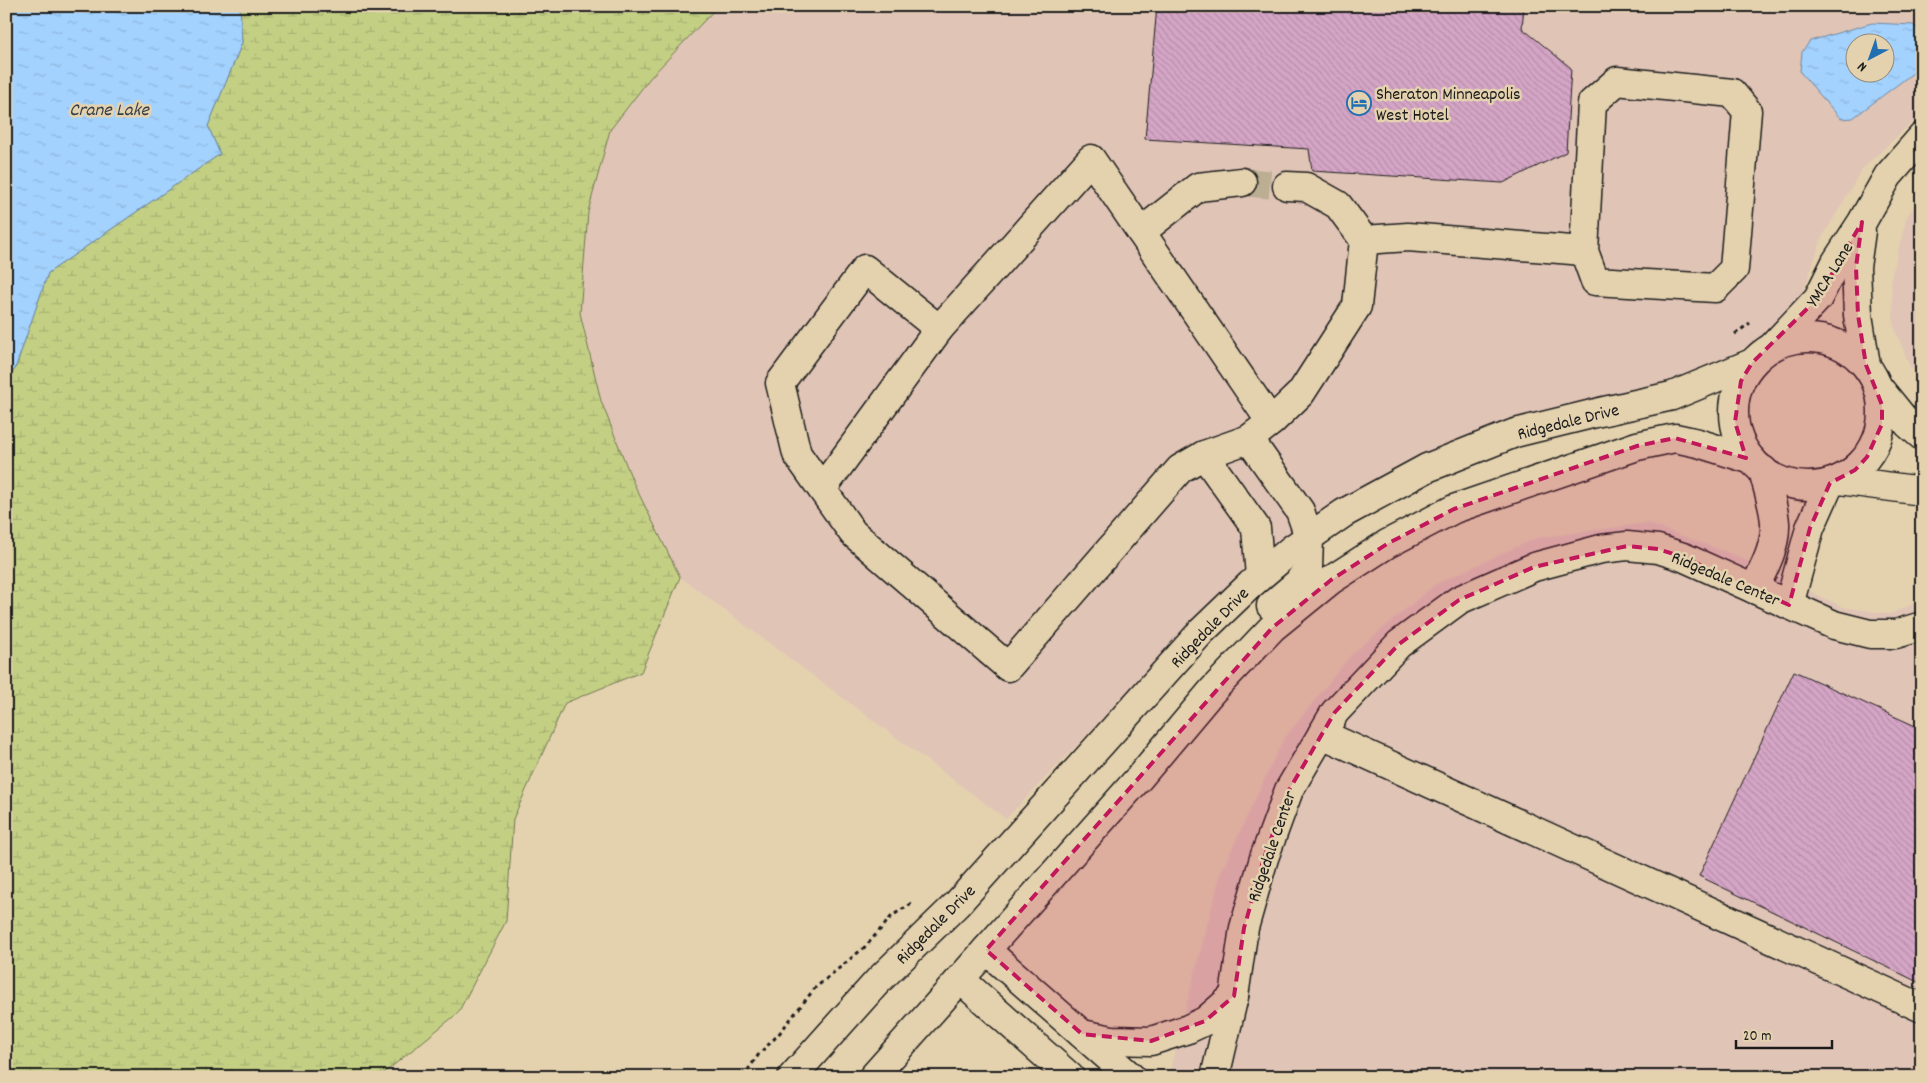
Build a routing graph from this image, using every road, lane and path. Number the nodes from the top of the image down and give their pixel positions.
1 (1922, 137) edge
2 (1242, 182) tunnel mouth
3 (1287, 186) tunnel mouth
4 (1862, 222) junction
5 (1141, 232) junction
6 (1364, 240) junction
7 (1584, 251) junction
8 (939, 328) junction
9 (1763, 355) junction
10 (1872, 376) junction
11 (1271, 422) junction
12 (1922, 436) edge
13 (1249, 439) junction
14 (1204, 455) junction
15 (1757, 465) junction
16 (1834, 482) junction
17 (822, 489) junction
18 (1922, 491) edge
19 (1309, 537) junction
20 (1260, 576) junction
21 (1754, 589) junction
22 (1789, 605) junction
23 (1922, 626) edge
24 (1322, 734) junction
25 (1157, 757) junction
26 (920, 896) dead end
27 (986, 950) junction
28 (960, 979) junction
29 (1234, 996) junction
30 (1922, 1008) edge
31 (1082, 1034) junction
32 (743, 1077) edge
33 (792, 1077) edge
34 (873, 1077) edge
35 (1070, 1077) edge
36 (1131, 1077) edge
37 (1215, 1077) edge

1 - 4 street, YMCA Lane
2 - 5 street
3 - 6 street
4 - 9 street, YMCA Lane
4 - 10 street, YMCA Lane
5 - 8 street
5 - 11 street
6 - 7 street
6 - 11 street
7 - 7 street
8 - 17 street
8 - 17 street
9 - 10 street
9 - 15 street
9 - 19 street, Ridgedale Drive
10 - 12 street
10 - 16 street
11 - 13 street
13 - 14 street
13 - 19 street
14 - 17 street
14 - 20 street
15 - 16 street
15 - 21 street
15 - 25 street
16 - 18 street
16 - 22 street
19 - 20 street, Ridgedale Drive
19 - 25 street
20 - 33 street, Ridgedale Drive
21 - 22 street, Ridgedale Center
21 - 24 street, Ridgedale Center
22 - 23 street, Ridgedale Center
24 - 29 street, Ridgedale Center
24 - 30 street
25 - 27 street
26 - 32 path
27 - 28 street
27 - 31 street
28 - 34 street
28 - 35 street
29 - 31 street
29 - 37 street, Ridgedale Center
31 - 36 street

